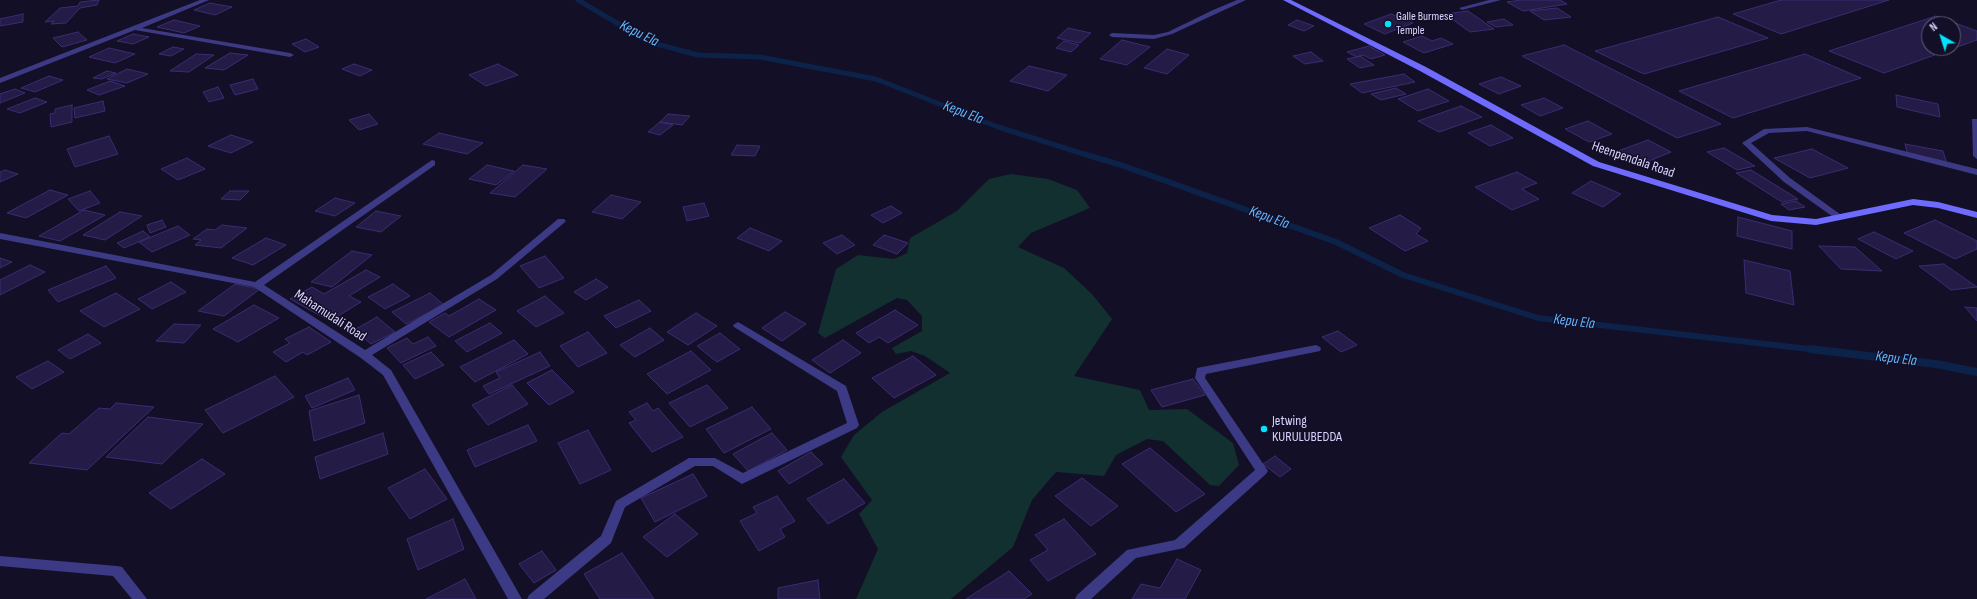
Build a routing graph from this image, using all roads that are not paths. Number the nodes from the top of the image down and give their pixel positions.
1 (206, 0) edge
2 (1243, 0) edge
3 (1286, 0) edge
4 (1498, 0) edge
5 (1462, 8) dead end
6 (133, 28) junction
7 (1112, 35) dead end
8 (290, 55) dead end
9 (0, 81) edge
10 (1977, 122) edge
11 (1977, 156) edge
12 (432, 163) dead end
13 (1977, 172) edge
14 (1977, 216) edge
15 (1839, 217) junction
16 (561, 221) dead end
17 (0, 236) edge
18 (257, 285) junction
19 (738, 325) dead end
20 (1316, 349) dead end
21 (365, 355) junction
22 (0, 561) edge
23 (140, 599) edge
24 (515, 599) edge
25 (534, 599) edge
26 (1082, 599) edge

1 - 6 street
2 - 7 street
3 - 15 street, Heenpendala Road
4 - 5 street
6 - 8 street
6 - 9 street
10 - 11 street
12 - 18 street
13 - 15 street
14 - 15 street, Heenpendala Road
16 - 21 street
17 - 18 street, Mahamudali Road
18 - 21 street, Mahamudali Road
19 - 25 street
20 - 26 street
21 - 24 street, Mahamudali Road
22 - 23 street

